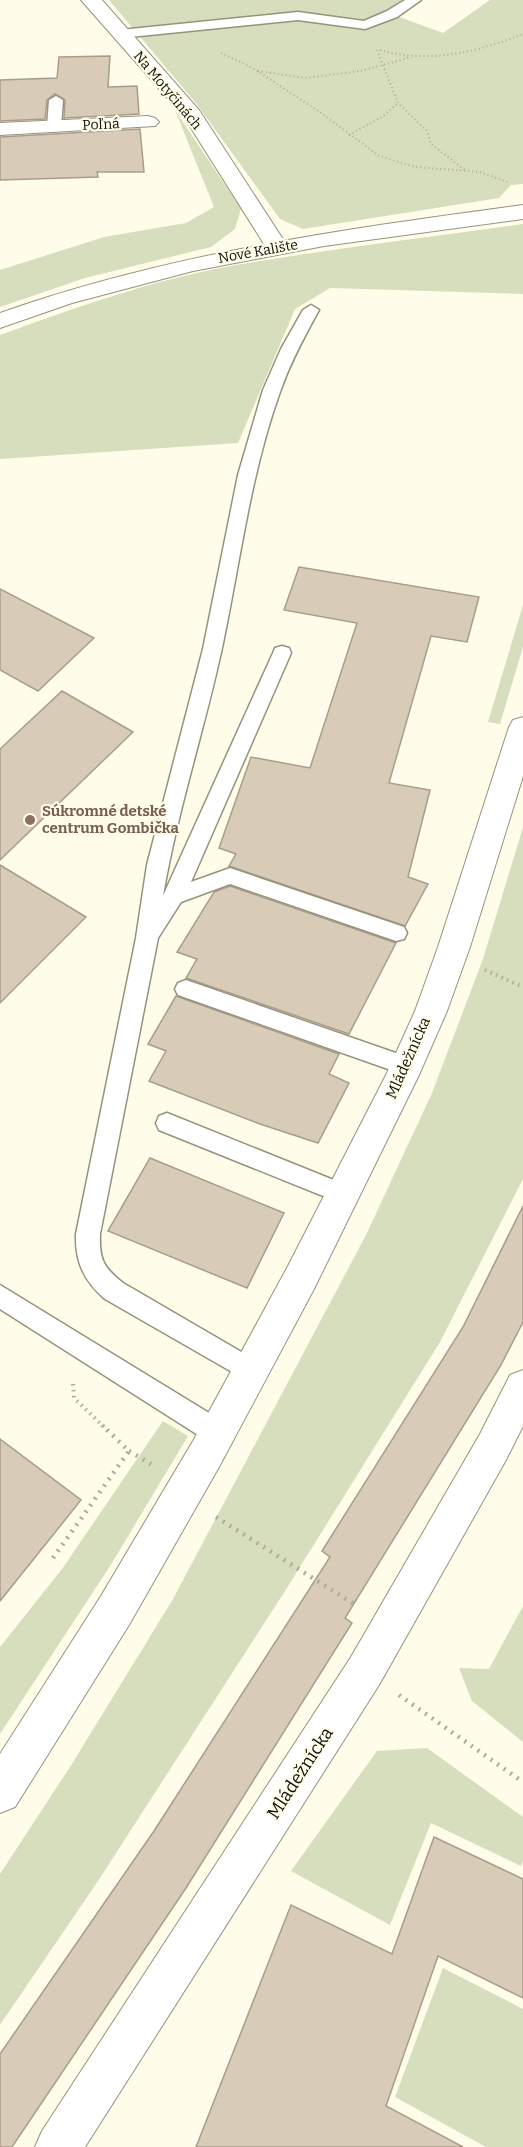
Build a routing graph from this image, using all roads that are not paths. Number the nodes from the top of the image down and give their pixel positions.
1 (91, 0) edge
2 (414, 0) edge
3 (120, 34) junction
4 (56, 99) dead end
5 (148, 122) dead end
6 (54, 127) junction
7 (0, 129) edge
8 (523, 212) edge
9 (277, 247) junction
10 (311, 310) dead end
11 (0, 321) edge
12 (282, 653) dead end
13 (523, 727) edge
14 (162, 895) junction
15 (396, 933) dead end
16 (186, 989) dead end
17 (405, 1066) junction
18 (167, 1123) dead end
19 (344, 1194) junction
20 (0, 1296) edge
21 (252, 1372) junction
22 (523, 1387) edge
23 (218, 1433) junction
24 (0, 1792) edge
25 (58, 2147) edge

1 - 3 street, Na Motyčinách
2 - 3 lane
3 - 9 street, Na Motyčinách
4 - 6 lane
5 - 6 street, Poľná
6 - 7 street, Poľná
8 - 9 street, Nové Kalište
9 - 11 street, Nové Kalište
10 - 14 lane
12 - 14 lane
13 - 17 street, Mládežnícka
14 - 15 lane
14 - 21 lane
16 - 17 lane
17 - 19 street, Mládežnícka
18 - 19 lane
19 - 21 street, Mládežnícka
20 - 23 lane
21 - 23 street, Mládežnícka
22 - 25 street, Mládežnícka
23 - 24 street, Mládežnícka

